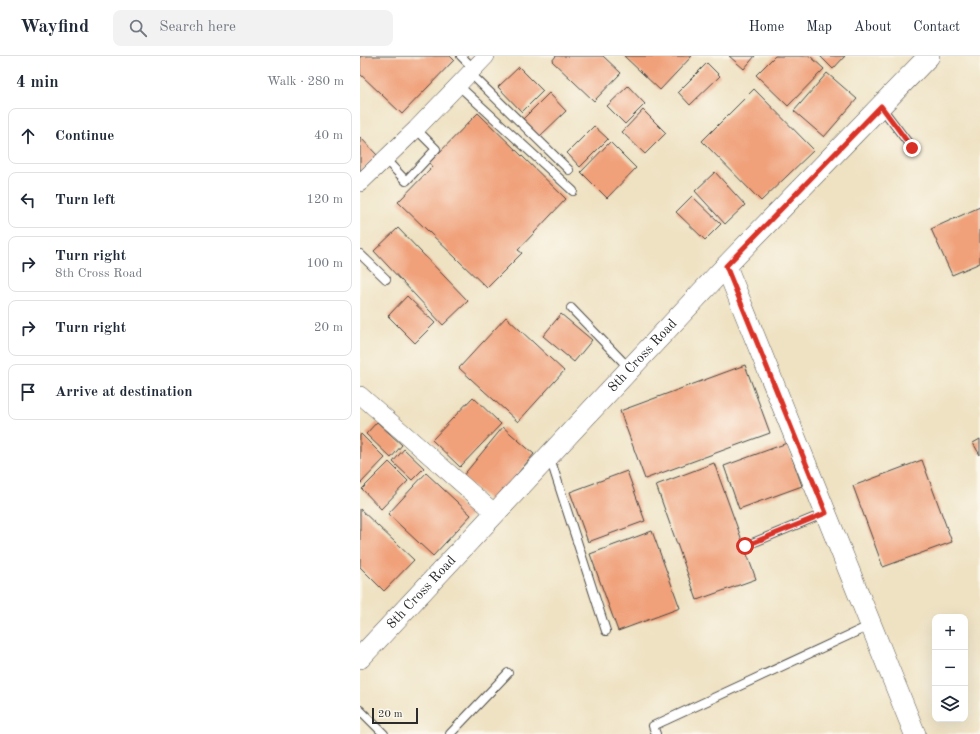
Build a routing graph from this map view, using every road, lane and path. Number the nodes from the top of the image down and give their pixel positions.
1 (461, 56) edge
2 (486, 56) edge
3 (929, 56) edge
4 (467, 76) junction
5 (881, 106) junction
6 (416, 129) junction
7 (912, 148) dead end
8 (385, 159) junction
9 (569, 170) dead end
10 (360, 183) edge
11 (573, 191) dead end
12 (360, 254) edge
13 (726, 266) junction
14 (386, 279) dead end
15 (571, 308) dead end
16 (630, 370) junction
17 (360, 395) edge
18 (550, 455) junction
19 (495, 513) junction
20 (826, 513) junction
21 (745, 546) dead end
22 (871, 625) junction
23 (606, 631) dead end
24 (360, 658) edge
25 (508, 673) dead end
26 (360, 710) edge
27 (384, 734) edge
28 (450, 734) edge
29 (656, 734) edge
30 (915, 734) edge

1 - 4 lane
2 - 4 street
3 - 5 street, 8th Cross Road
4 - 6 street
4 - 9 lane
4 - 11 lane
5 - 7 lane
5 - 13 street, 8th Cross Road
6 - 8 street
6 - 8 lane
8 - 10 street
12 - 14 lane
13 - 16 street, 8th Cross Road
13 - 20 street
15 - 16 lane
16 - 18 street, 8th Cross Road
17 - 19 street
18 - 19 street, 8th Cross Road
18 - 23 lane
19 - 24 street, 8th Cross Road
20 - 21 lane
20 - 22 street
22 - 29 lane
22 - 30 street
25 - 28 lane
26 - 27 lane

